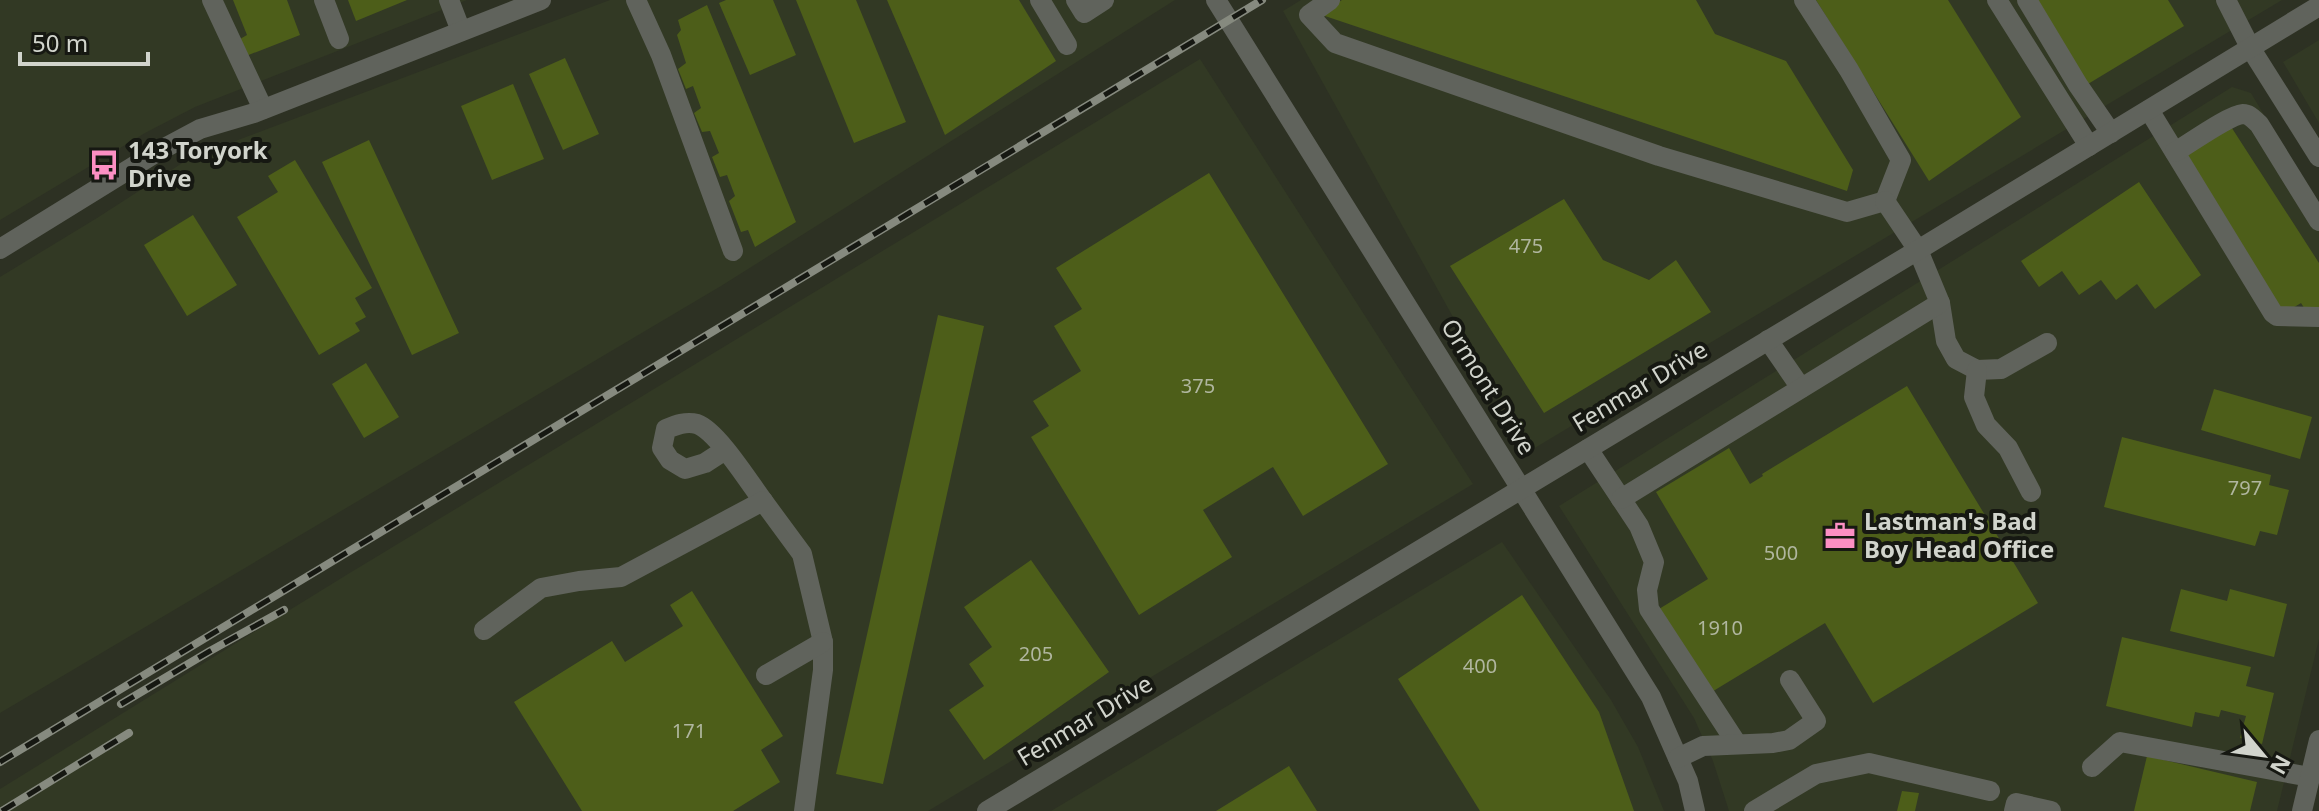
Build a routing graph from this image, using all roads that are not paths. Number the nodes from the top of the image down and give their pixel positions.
1 (212, 0) edge
2 (324, 0) edge
3 (449, 0) edge
4 (541, 0) edge
5 (636, 0) edge
6 (1040, 0) edge
7 (1076, 0) edge
8 (1104, 0) edge
9 (1216, 0) edge
10 (1330, 0) edge
11 (1804, 0) edge
12 (1997, 0) edge
13 (2027, 0) edge
14 (2226, 0) edge
15 (2319, 6) edge
16 (461, 31) junction
17 (339, 39) dead end
18 (1067, 45) dead end
19 (2251, 49) junction
20 (263, 109) junction
21 (2149, 110) junction
22 (2111, 133) junction
23 (2089, 146) junction
24 (2175, 152) junction
25 (2319, 157) edge
26 (1885, 201) junction
27 (2319, 221) edge
28 (0, 249) edge
29 (1918, 250) junction
30 (733, 251) dead end
31 (1940, 303) junction
32 (2319, 317) edge
33 (1768, 340) junction
34 (2047, 343) dead end
35 (1977, 370) junction
36 (1801, 388) junction
37 (1588, 449) junction
38 (725, 450) dead end
39 (1521, 489) junction
40 (2031, 492) dead end
41 (1621, 499) junction
42 (763, 501) junction
43 (484, 630) dead end
44 (823, 642) junction
45 (766, 675) dead end
46 (1790, 680) dead end
47 (2319, 740) edge
48 (1737, 744) junction
49 (1678, 758) junction
50 (2092, 767) dead end
51 (2314, 773) edge
52 (1990, 791) dead end
53 (804, 811) edge
54 (987, 811) edge
55 (1695, 811) edge
56 (1754, 811) edge
57 (2014, 811) edge
58 (2051, 811) edge
59 (2302, 811) edge

1 - 20 street
2 - 17 street
3 - 16 street
4 - 16 street
5 - 30 street
6 - 18 street
7 - 8 street
9 - 39 street, Ormont Drive
10 - 26 street
11 - 26 street
12 - 23 street
13 - 22 street
14 - 19 street
15 - 19 street, Fenmar Drive
16 - 20 street
19 - 21 street, Fenmar Drive
19 - 25 street
20 - 28 street
21 - 22 street, Fenmar Drive
21 - 24 street
22 - 23 street, Fenmar Drive
23 - 29 street, Fenmar Drive
24 - 27 street
24 - 32 street
26 - 29 street
29 - 31 street
29 - 33 street, Fenmar Drive
31 - 35 street
31 - 36 street
33 - 36 street
33 - 37 street, Fenmar Drive
34 - 35 street
35 - 40 street
36 - 41 street
37 - 39 street, Fenmar Drive
37 - 41 street
38 - 42 street
39 - 49 street, Ormont Drive
39 - 54 street, Fenmar Drive
41 - 48 street
42 - 43 street
42 - 44 street
44 - 45 street
44 - 53 street
46 - 48 street
47 - 51 street
48 - 49 street
49 - 55 street, Ormont Drive
50 - 51 street
51 - 59 street
52 - 56 street
57 - 58 street

